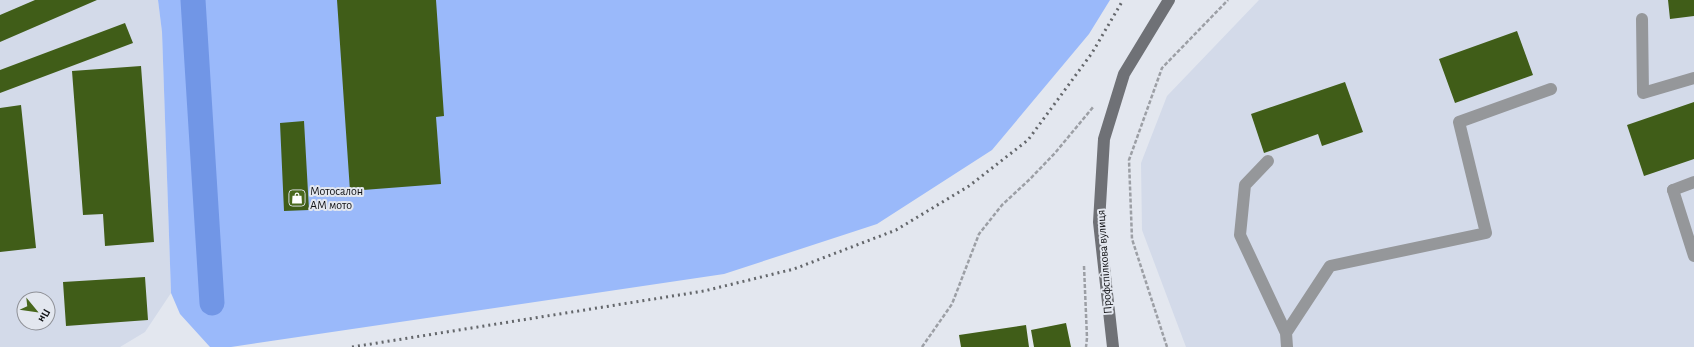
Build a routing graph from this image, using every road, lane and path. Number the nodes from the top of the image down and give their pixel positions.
1 (1169, 0) edge
2 (1228, 0) edge
3 (1642, 19) dead end
4 (1694, 78) edge
5 (1551, 89) dead end
6 (1095, 105) dead end
7 (1268, 161) dead end
8 (1694, 182) edge
9 (1694, 256) edge
10 (1084, 281) dead end
11 (1286, 333) junction
12 (922, 347) edge
13 (1086, 347) edge
14 (1112, 347) edge
15 (1167, 347) edge
16 (1287, 347) edge

1 - 14 street, Профспілкова вулиця
2 - 15 path
3 - 4 street
5 - 11 street
6 - 12 path
7 - 11 street
8 - 9 street
10 - 13 path
11 - 16 street

